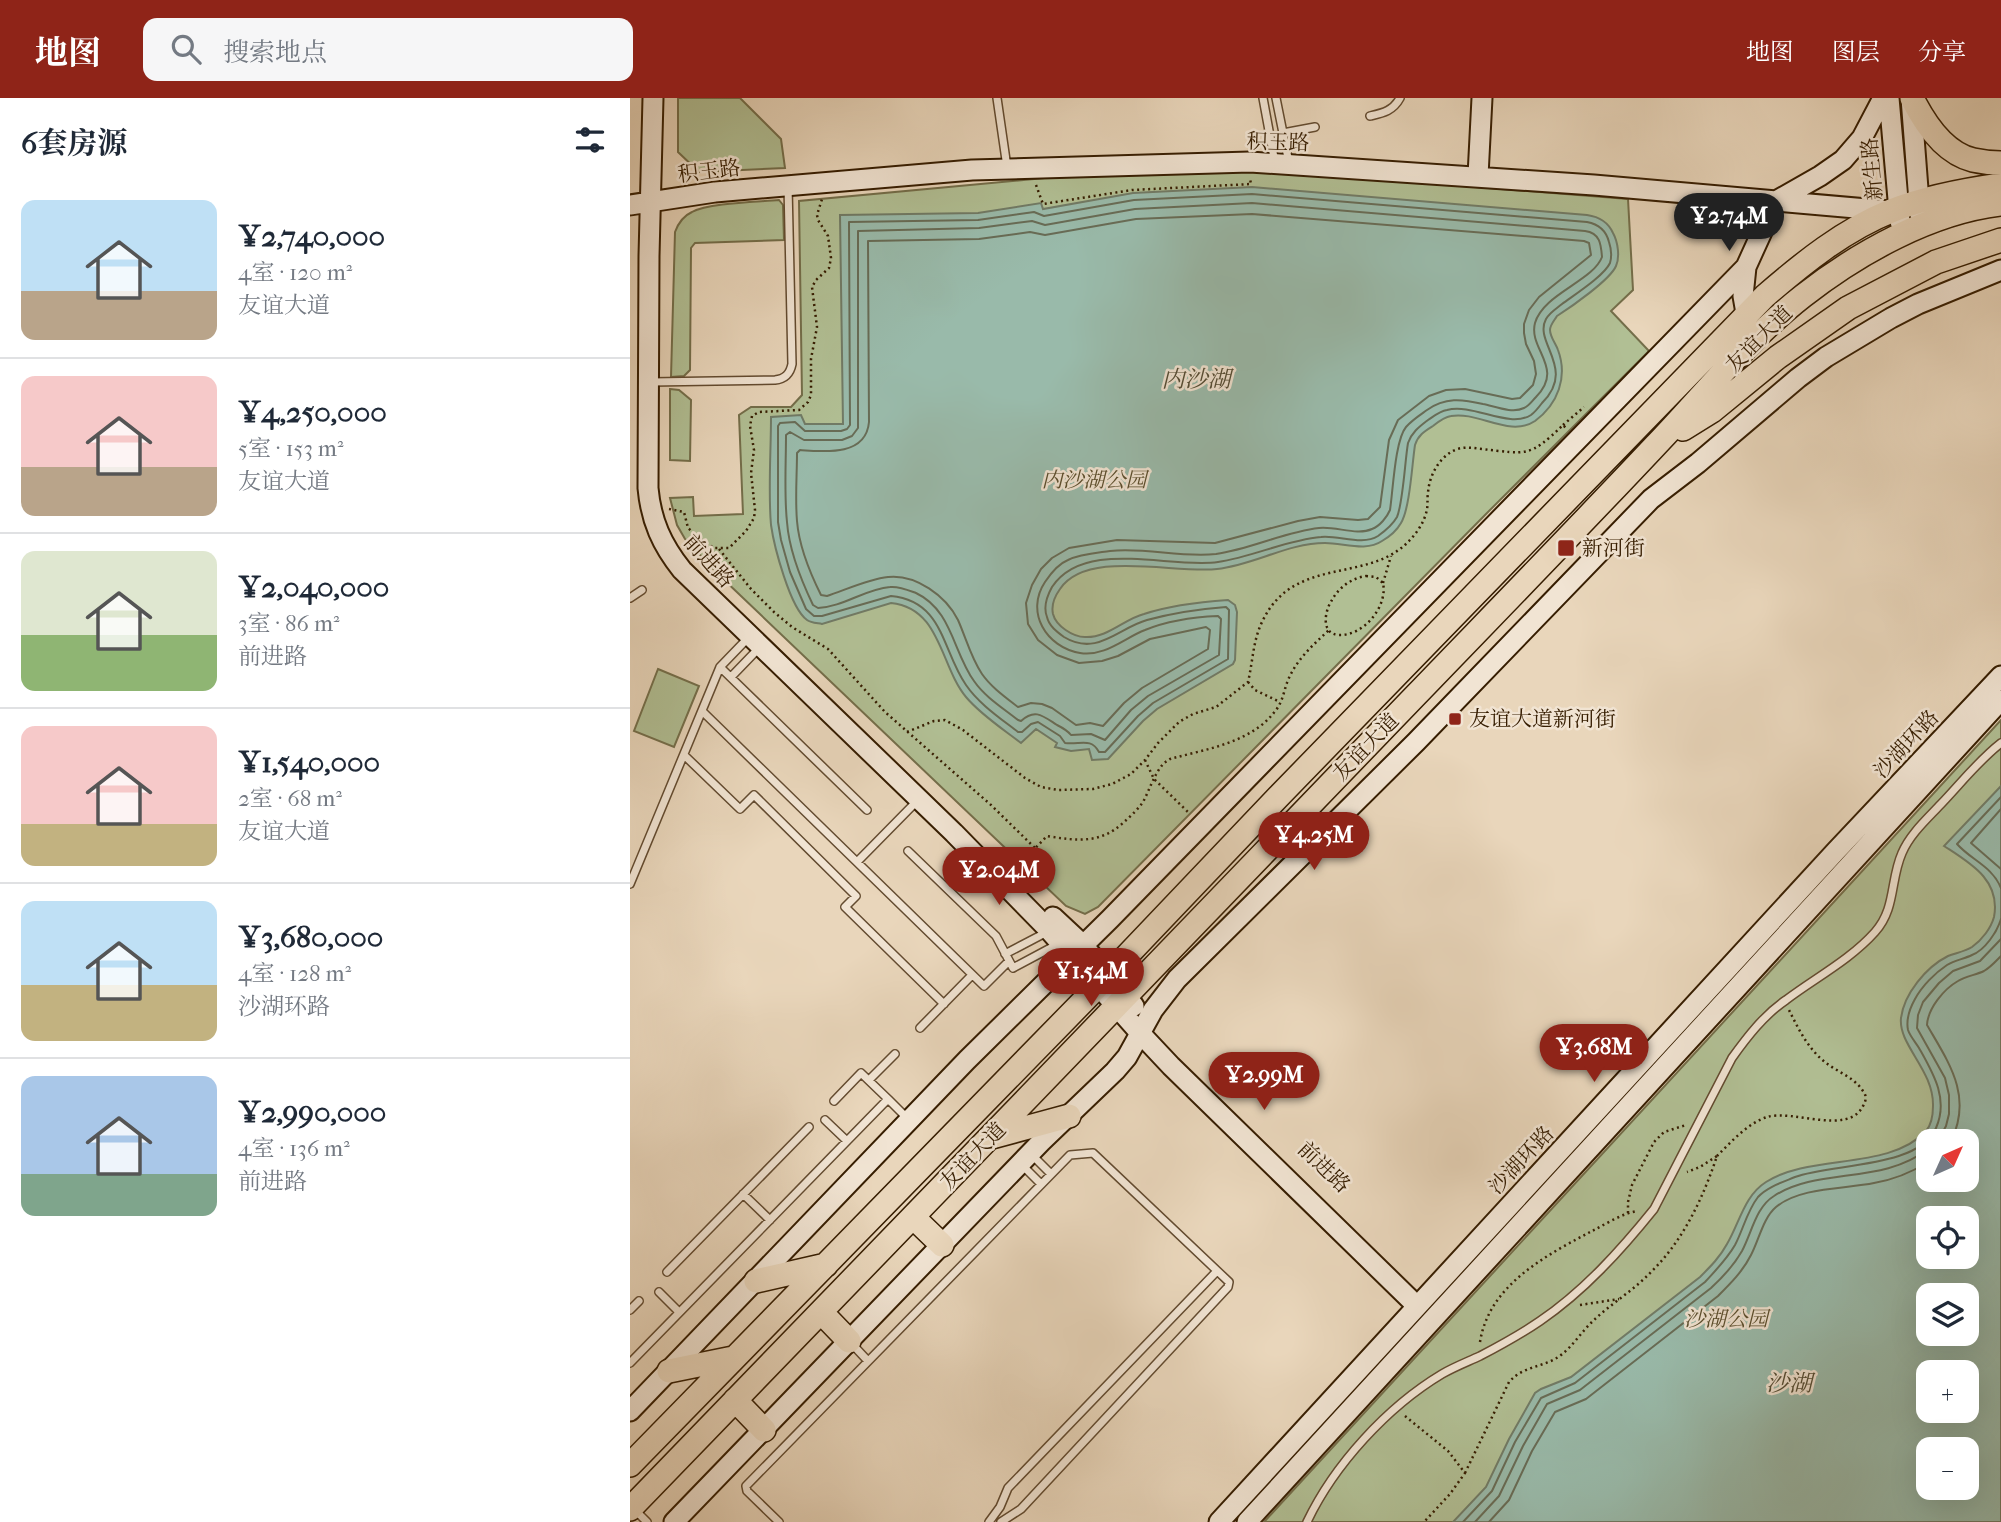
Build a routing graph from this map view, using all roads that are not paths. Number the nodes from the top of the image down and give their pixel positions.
1 (653, 98) edge
2 (997, 98) edge
3 (1263, 98) edge
4 (1276, 98) edge
5 (1400, 98) edge
6 (1469, 98) edge
7 (1482, 98) edge
8 (1883, 98) edge
9 (1889, 98) edge
10 (1912, 98) edge
11 (1370, 116) dead end
12 (1315, 127) dead end
13 (1283, 133) junction
14 (1282, 163) junction
15 (2001, 163) edge
16 (1007, 169) junction
17 (1472, 176) junction
18 (2001, 185) edge
19 (788, 186) junction
20 (1776, 201) junction
21 (2001, 204) edge
22 (630, 205) edge
23 (655, 205) junction
24 (1903, 208) junction
25 (630, 219) edge
26 (1911, 231) junction
27 (2001, 240) edge
28 (1746, 267) junction
29 (2001, 270) edge
30 (1746, 313) junction
31 (649, 382) junction
32 (1654, 448) junction
33 (642, 590) dead end
34 (630, 598) edge
35 (755, 641) junction
36 (720, 667) junction
37 (2001, 676) edge
38 (731, 677) junction
39 (2001, 700) edge
40 (702, 711) junction
41 (2001, 743) edge
42 (684, 755) junction
43 (919, 799) junction
44 (867, 810) dead end
45 (954, 833) junction
46 (908, 851) dead end
47 (857, 862) junction
48 (630, 884) edge
49 (1066, 944) junction
50 (1007, 957) junction
51 (972, 975) junction
52 (1103, 980) junction
53 (1122, 1002) junction
54 (944, 1004) junction
55 (920, 1028) dead end
56 (1143, 1028) junction
57 (895, 1054) dead end
58 (869, 1080) junction
59 (888, 1099) junction
60 (834, 1101) dead end
61 (1069, 1116) junction
62 (825, 1120) dead end
63 (909, 1120) junction
64 (809, 1127) dead end
65 (992, 1136) junction
66 (847, 1141) junction
67 (1026, 1158) junction
68 (1051, 1174) junction
69 (1041, 1184) junction
70 (743, 1194) junction
71 (913, 1217) junction
72 (770, 1220) junction
73 (942, 1245) junction
74 (826, 1265) junction
75 (1217, 1271) junction
76 (667, 1272) dead end
77 (755, 1281) junction
78 (659, 1292) dead end
79 (639, 1301) dead end
80 (1421, 1301) junction
81 (630, 1310) edge
82 (679, 1312) junction
83 (821, 1312) junction
84 (849, 1341) junction
85 (733, 1358) junction
86 (868, 1361) junction
87 (630, 1363) edge
88 (669, 1371) junction
89 (735, 1400) junction
90 (630, 1411) edge
91 (764, 1430) junction
92 (630, 1465) edge
93 (636, 1513) edge
94 (674, 1522) edge
95 (779, 1522) edge
96 (989, 1522) edge
97 (1001, 1522) edge
98 (1219, 1522) edge
99 (1247, 1522) edge
100 (1307, 1522) edge

1 - 23 main road, 前进路
2 - 16 lane
3 - 14 lane
4 - 13 lane
5 - 11 lane
6 - 17 main road
7 - 17 main road
8 - 20 main road
9 - 24 main road, 新生路
10 - 15 main road
10 - 24 main road, 新生路
12 - 13 lane
13 - 14 lane
14 - 16 main road, 积玉路
14 - 17 main road, 积玉路
16 - 19 main road, 积玉路
17 - 20 main road, 积玉路
18 - 24 main road, 友谊大道
19 - 23 main road, 积玉路
19 - 31 lane
20 - 24 main road, 积玉路
20 - 28 main road
21 - 26 main road, 友谊大道
22 - 23 main road, 积玉路
23 - 25 main road, 积玉路
23 - 31 main road, 前进路
24 - 26 main road, 新生路
24 - 30 main road, 友谊大道
26 - 32 main road, 友谊大道
27 - 32 main road
28 - 30 main road
28 - 49 main road
29 - 56 main road
30 - 52 main road, 友谊大道
31 - 35 main road, 前进路
32 - 53 main road, 友谊大道
33 - 34 lane
35 - 36 lane
35 - 38 lane
35 - 43 main road, 前进路
36 - 38 lane
36 - 40 lane
37 - 80 main road, 沙湖环路
38 - 44 lane
39 - 99 main road, 沙湖环路
40 - 42 lane
40 - 47 lane
41 - 100 lane
42 - 48 lane
42 - 54 lane
43 - 45 main road, 前进路
43 - 47 lane
45 - 49 main road, 前进路
45 - 49 main road, 前进路
46 - 50 lane
47 - 51 lane
49 - 50 lane
49 - 50 lane
49 - 52 main road, 前进路
49 - 63 main road
50 - 51 lane
51 - 54 lane
52 - 53 main road, 前进路
52 - 74 main road, 友谊大道
53 - 56 main road, 前进路
53 - 65 main road, 友谊大道
54 - 55 lane
56 - 61 main road
56 - 80 main road, 前进路
57 - 58 lane
58 - 59 lane
58 - 60 lane
59 - 63 lane
59 - 66 lane
61 - 65 main road
61 - 67 main road
62 - 66 lane
63 - 77 main road
64 - 70 lane
65 - 71 main road, 友谊大道
66 - 72 lane
67 - 68 lane
67 - 69 lane
67 - 73 main road
68 - 69 lane
68 - 75 lane
69 - 86 lane
70 - 72 lane
70 - 76 lane
71 - 73 main road
71 - 83 main road, 友谊大道
72 - 82 lane
73 - 84 main road
74 - 77 main road
74 - 85 main road, 友谊大道
75 - 96 lane
75 - 97 lane
77 - 88 main road
78 - 82 lane
79 - 81 lane
80 - 98 main road, 沙湖环路
82 - 87 lane
83 - 84 main road
83 - 89 main road, 友谊大道
84 - 86 lane
84 - 91 main road
85 - 88 main road
85 - 92 main road, 友谊大道
86 - 95 lane
88 - 90 main road
89 - 91 main road
89 - 93 main road, 友谊大道
91 - 94 main road

